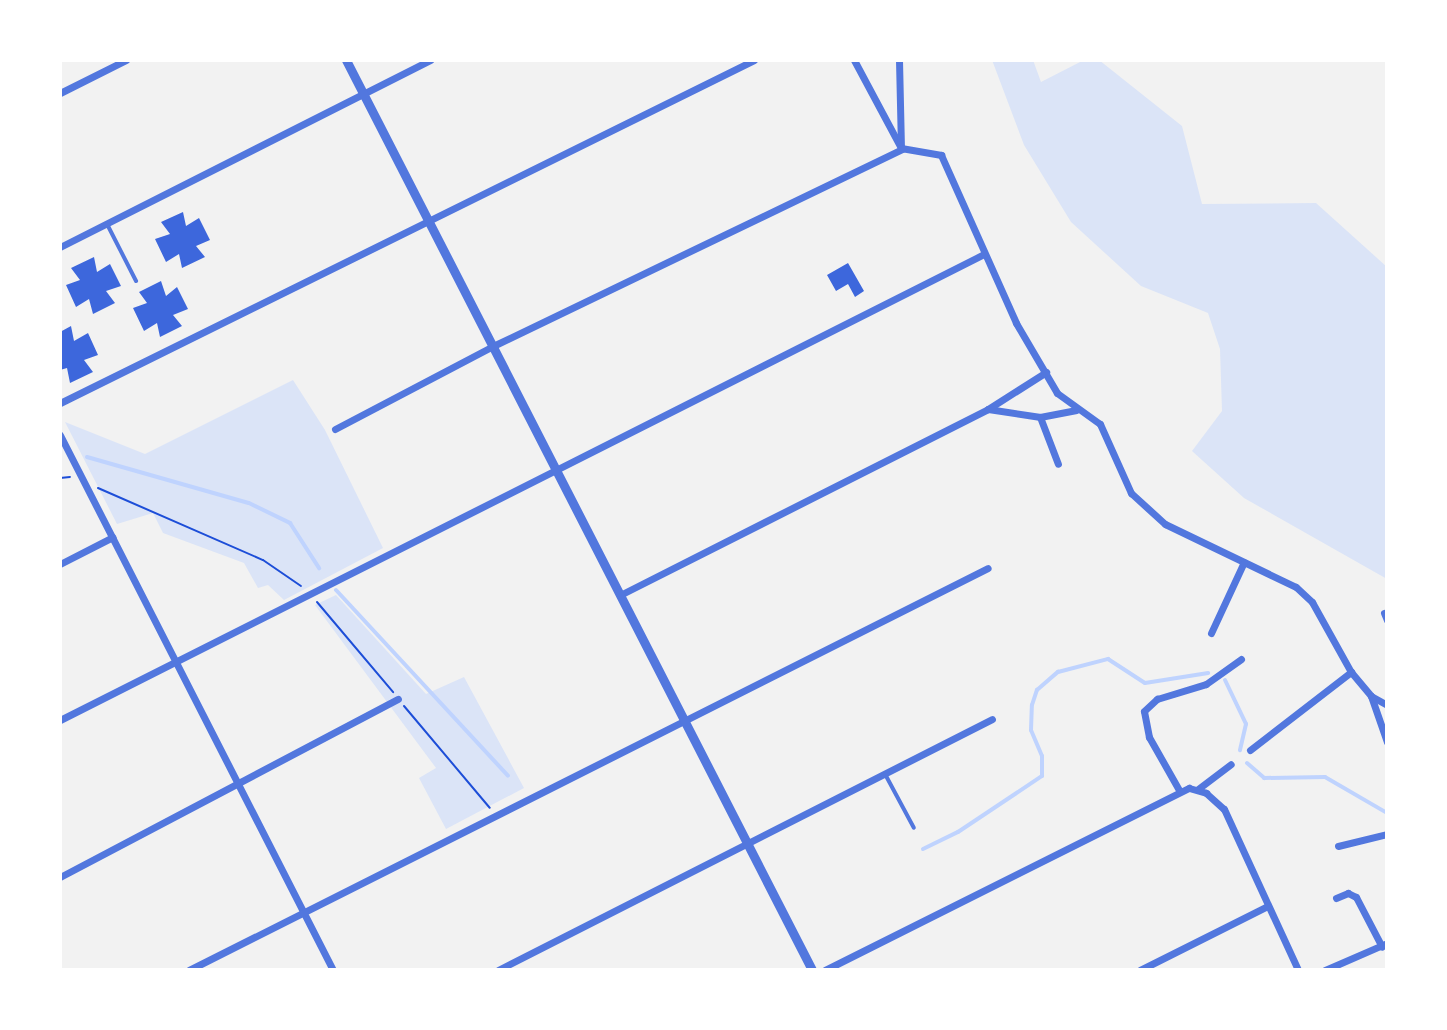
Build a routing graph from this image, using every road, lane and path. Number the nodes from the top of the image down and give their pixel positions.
1 (126, 60) edge
2 (346, 60) edge
3 (431, 60) edge
4 (754, 60) edge
5 (854, 60) edge
6 (899, 60) edge
7 (60, 93) edge
8 (363, 94) junction
9 (905, 147) junction
10 (430, 221) junction
11 (107, 224) junction
12 (60, 247) edge
13 (984, 254) junction
14 (136, 281) dead end
15 (493, 346) junction
16 (1046, 372) junction
17 (60, 403) edge
18 (988, 409) junction
19 (1076, 410) junction
20 (1040, 417) junction
21 (335, 429) dead end
22 (60, 435) edge
23 (1058, 464) dead end
24 (557, 472) junction
25 (84, 482) junction
26 (113, 537) junction
27 (1244, 562) junction
28 (60, 564) edge
29 (988, 568) dead end
30 (310, 594) junction
31 (622, 594) junction
32 (1211, 633) dead end
33 (1241, 659) dead end
34 (176, 662) junction
35 (1351, 672) junction
36 (1371, 696) junction
37 (398, 699) dead end
38 (1387, 705) edge
39 (683, 717) junction
40 (992, 719) dead end
41 (60, 720) edge
42 (1387, 742) edge
43 (1250, 750) dead end
44 (1231, 764) dead end
45 (885, 773) junction
46 (239, 785) junction
47 (1198, 789) junction
48 (1179, 790) junction
49 (914, 828) dead end
50 (1387, 834) edge
51 (747, 844) junction
52 (1338, 846) dead end
53 (60, 877) edge
54 (1336, 898) dead end
55 (1268, 906) junction
56 (304, 912) junction
57 (1384, 945) edge
58 (189, 970) edge
59 (333, 970) edge
60 (498, 970) edge
61 (812, 970) edge
62 (825, 970) edge
63 (1140, 970) edge
64 (1298, 970) edge
65 (1325, 970) edge

1 - 7 street
2 - 8 street
3 - 8 street
4 - 10 street
5 - 9 street
6 - 9 street
8 - 10 street
8 - 11 street
9 - 13 street
9 - 15 street
10 - 15 street
10 - 17 street
11 - 12 street
11 - 14 lane
13 - 16 street
13 - 24 street
15 - 21 street
15 - 24 street
16 - 18 street
16 - 19 street
18 - 20 street
18 - 31 street
19 - 20 street
19 - 27 street
20 - 23 street
22 - 25 street
24 - 30 street
24 - 31 street
25 - 26 street
25 - 30 path
26 - 28 street
26 - 34 street
27 - 32 street
27 - 35 street
29 - 39 street
30 - 34 street
31 - 39 street
33 - 48 street
34 - 41 street
34 - 46 street
35 - 36 street
35 - 43 street
36 - 38 street
36 - 42 street
37 - 46 street
39 - 51 street
39 - 56 street
40 - 45 street
44 - 47 street
45 - 49 lane
45 - 51 street
46 - 53 street
46 - 56 street
47 - 48 street
47 - 55 street
48 - 62 street
50 - 52 street
51 - 60 street
51 - 61 street
54 - 57 street
55 - 63 street
55 - 64 street
56 - 58 street
56 - 59 street
57 - 65 street

